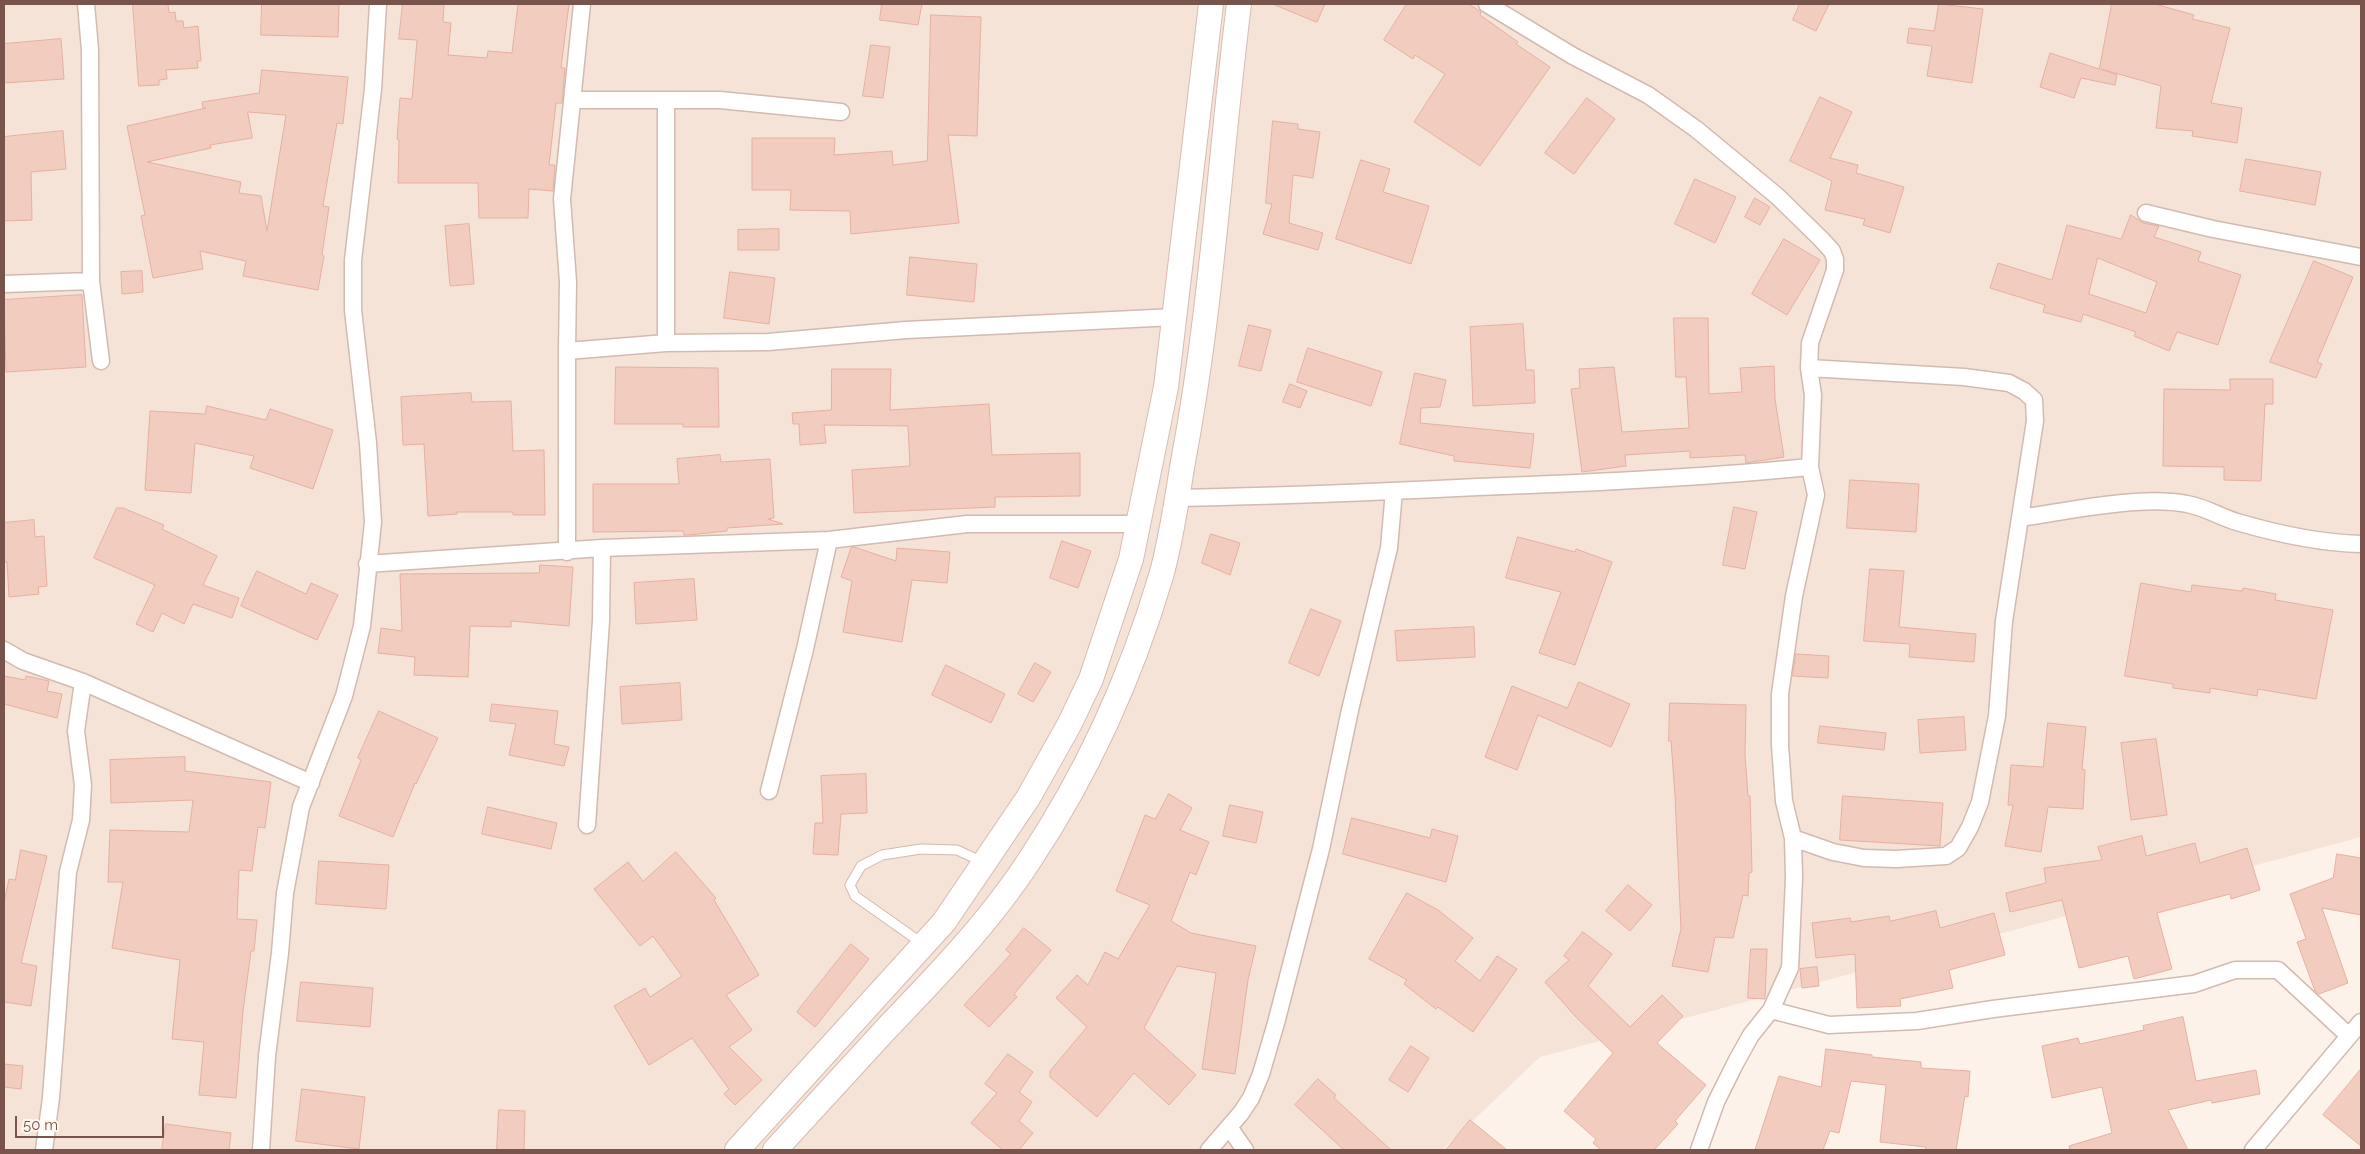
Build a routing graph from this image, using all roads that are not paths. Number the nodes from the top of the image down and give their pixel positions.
1 (86, 4) edge
2 (378, 4) edge
3 (582, 4) edge
4 (1211, 4) edge
5 (1239, 4) edge
6 (1487, 4) edge
7 (572, 100) junction
8 (666, 100) junction
9 (841, 112) dead end
10 (2146, 213) dead end
11 (2361, 257) edge
12 (91, 281) junction
13 (4, 284) edge
14 (1175, 317) junction
15 (666, 343) junction
16 (567, 351) junction
17 (101, 362) dead end
18 (1809, 368) junction
19 (1810, 467) junction
20 (1394, 491) junction
21 (1177, 498) junction
22 (2020, 518) junction
23 (1140, 524) junction
24 (829, 540) junction
25 (2361, 544) edge
26 (602, 548) junction
27 (567, 552) junction
28 (368, 564) junction
29 (4, 650) edge
30 (83, 682) junction
31 (311, 783) junction
32 (769, 791) dead end
33 (587, 825) dead end
34 (1792, 838) junction
35 (986, 863) junction
36 (925, 946) junction
37 (1771, 1010) junction
38 (2358, 1027) edge
39 (1229, 1128) junction
40 (44, 1150) edge
41 (260, 1150) edge
42 (737, 1150) edge
43 (775, 1150) edge
44 (1209, 1150) edge
45 (1245, 1150) edge
46 (1699, 1150) edge
47 (2253, 1150) edge

1 - 12 street
2 - 28 street
3 - 7 street
4 - 14 main road
5 - 21 main road
6 - 18 street
7 - 8 street
7 - 16 street
8 - 9 street
8 - 15 street
10 - 11 street
12 - 13 street
12 - 17 street
14 - 15 street
14 - 23 main road
15 - 16 street
16 - 27 street
18 - 19 street
18 - 22 street
19 - 20 street
19 - 34 street
20 - 21 street
20 - 39 street
21 - 43 main road
22 - 25 street
22 - 34 street
23 - 24 street
23 - 35 main road
24 - 26 street
24 - 32 street
26 - 27 street
26 - 33 street
27 - 28 street
28 - 31 street
29 - 30 street
30 - 31 street
30 - 40 street
31 - 41 street
34 - 37 street
35 - 36 main road
35 - 36 lane
36 - 42 main road
37 - 38 street
37 - 46 street
38 - 47 street
39 - 44 street
39 - 45 street

